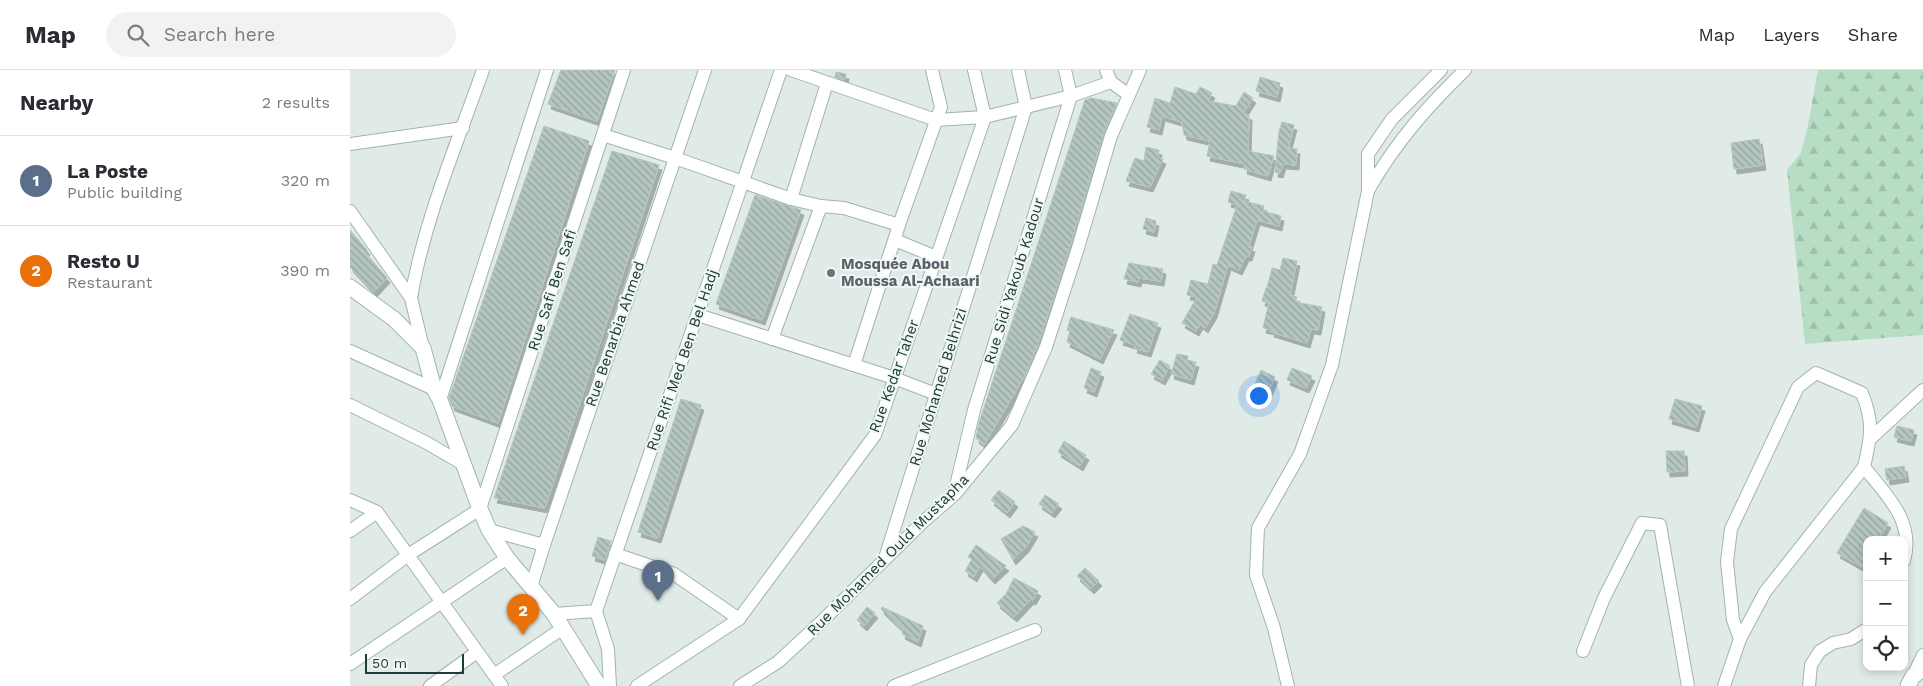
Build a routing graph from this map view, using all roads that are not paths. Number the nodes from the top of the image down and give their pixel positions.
1 (483, 70) edge
2 (547, 70) edge
3 (624, 70) edge
4 (705, 70) edge
5 (782, 70) edge
6 (791, 70) edge
7 (932, 70) edge
8 (974, 70) edge
9 (1018, 70) edge
10 (1065, 70) edge
11 (1140, 70) edge
12 (1441, 70) edge
13 (1465, 70) edge
14 (1109, 76) edge
15 (827, 82) junction
16 (1129, 95) junction
17 (1071, 96) junction
18 (1026, 106) junction
19 (985, 117) junction
20 (936, 120) junction
21 (463, 128) junction
22 (602, 135) junction
23 (350, 144) edge
24 (675, 158) junction
25 (744, 182) junction
26 (1368, 191) junction
27 (791, 199) junction
28 (821, 206) junction
29 (350, 211) edge
30 (899, 225) junction
31 (894, 240) junction
32 (936, 257) junction
33 (350, 287) edge
34 (411, 298) junction
35 (698, 315) junction
36 (772, 339) junction
37 (423, 348) junction
38 (350, 351) edge
39 (854, 365) junction
40 (894, 378) junction
41 (1923, 390) edge
42 (437, 394) junction
43 (936, 394) junction
44 (350, 404) edge
45 (1870, 439) junction
46 (463, 464) junction
47 (1864, 467) junction
48 (955, 494) junction
49 (350, 500) edge
50 (480, 509) junction
51 (377, 512) junction
52 (489, 530) junction
53 (350, 531) edge
54 (1908, 536) edge
55 (544, 545) junction
56 (615, 554) junction
57 (408, 555) junction
58 (507, 558) junction
59 (885, 560) junction
60 (531, 587) junction
61 (350, 599) edge
62 (442, 602) junction
63 (596, 612) junction
64 (554, 614) junction
65 (739, 619) junction
66 (563, 628) junction
67 (1035, 630) dead end
68 (1863, 631) edge
69 (1740, 639) junction
70 (1584, 651) dead end
71 (477, 652) junction
72 (1923, 654) edge
73 (350, 664) edge
74 (494, 675) junction
75 (1915, 677) edge
76 (430, 686) edge
77 (502, 686) edge
78 (599, 686) edge
79 (610, 686) edge
80 (637, 686) edge
81 (740, 686) edge
82 (894, 686) edge
83 (1288, 686) edge
84 (1688, 686) edge
85 (1724, 686) edge
86 (1809, 686) edge

1 - 21 street
2 - 42 street
3 - 22 street, Rue Safi Ben Safi
4 - 24 street, Rue Benarbia Ahmed
5 - 25 street, Rue Rifi Med Ben Bel Hadj
6 - 15 street
7 - 20 street
8 - 19 street
9 - 18 street, Rue Mohamed Belhrizi
10 - 17 street
11 - 16 street, Rue Mohamed Ould Mustapha
12 - 26 street
13 - 26 street
14 - 16 street
14 - 17 street
15 - 20 street
15 - 27 street
16 - 48 street, Rue Mohamed Ould Mustapha
17 - 18 street
17 - 48 street, Rue Sidi Yakoub Kadour
18 - 19 street
18 - 43 street, Rue Mohamed Belhrizi
19 - 20 street
19 - 32 street, Rue Kedar Taher
20 - 30 street
21 - 23 street
21 - 34 street
22 - 24 street
22 - 50 street, Rue Safi Ben Safi
24 - 25 street
24 - 55 street, Rue Benarbia Ahmed
25 - 27 street
25 - 35 street, Rue Rifi Med Ben Bel Hadj
26 - 83 street
27 - 28 street
28 - 30 street
28 - 36 street
29 - 34 street
30 - 31 street
31 - 32 street
31 - 39 street
32 - 40 street, Rue Kedar Taher
33 - 37 street
34 - 37 street
35 - 36 street
35 - 56 street, Rue Rifi Med Ben Bel Hadj
36 - 39 street
37 - 42 street
38 - 42 street
39 - 40 street
40 - 43 street
40 - 65 street, Rue Kedar Taher
41 - 45 street
42 - 46 street
43 - 59 street, Rue Mohamed Belhrizi
44 - 46 street
45 - 47 street
45 - 69 street
46 - 50 street
47 - 54 street
47 - 69 street
48 - 59 street, Rue Mohamed Ould Mustapha
49 - 51 street
50 - 52 street
50 - 57 street
51 - 53 street
51 - 57 street
52 - 55 street
52 - 58 street
55 - 60 street, Rue Benarbia Ahmed
56 - 63 street, Rue Rifi Med Ben Bel Hadj
56 - 65 street
57 - 61 street
57 - 62 street
58 - 60 street
58 - 62 street
59 - 81 street, Rue Mohamed Ould Mustapha
60 - 64 street
62 - 71 street
62 - 73 street
63 - 64 street
63 - 79 street
64 - 66 street
65 - 80 street, Rue Kedar Taher
66 - 74 street
66 - 78 street
67 - 82 street
68 - 86 street
69 - 85 street
70 - 84 street
71 - 74 street
71 - 76 street
72 - 75 street
74 - 77 street

